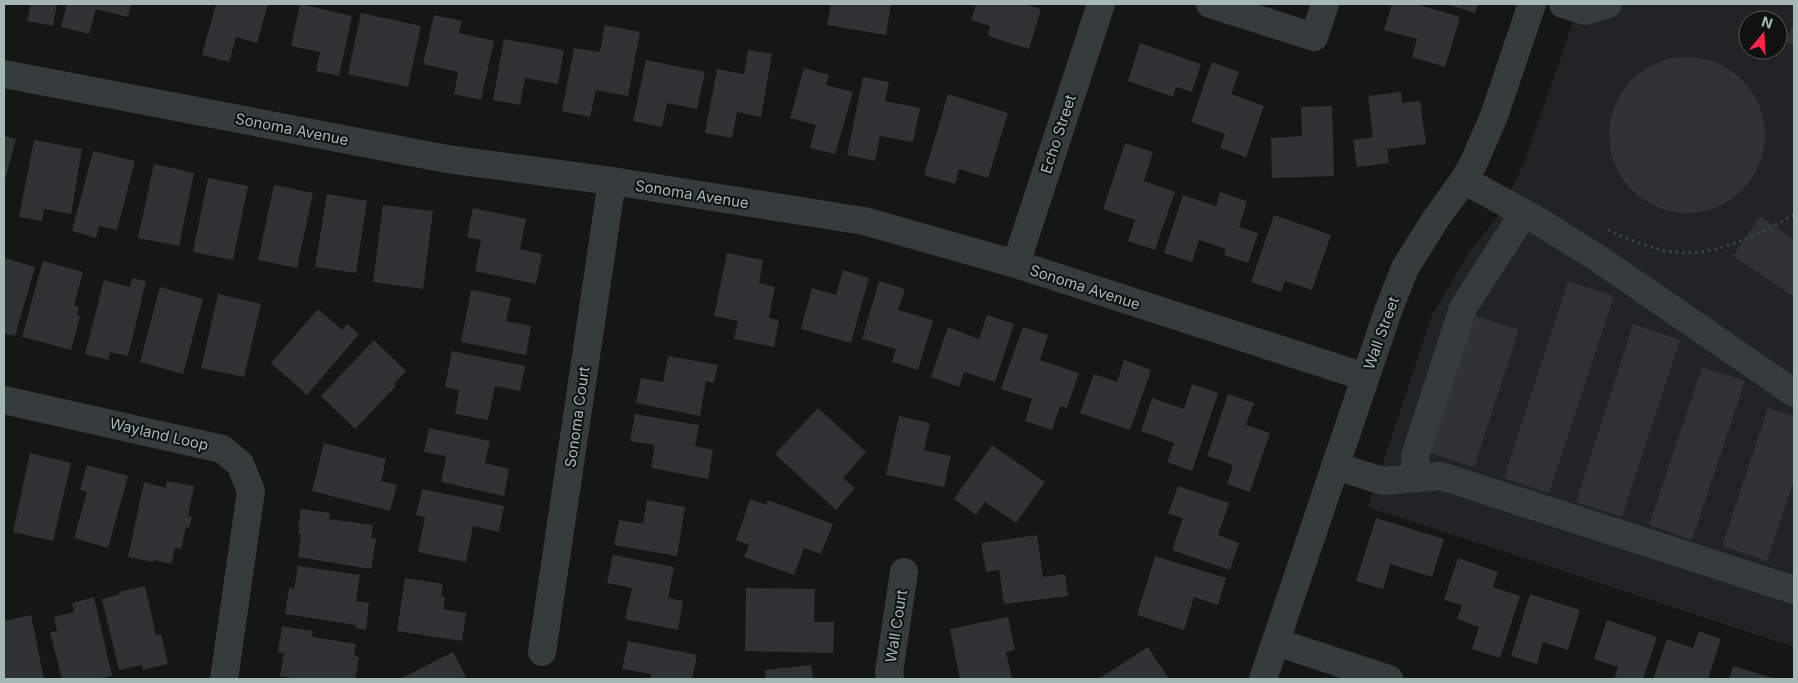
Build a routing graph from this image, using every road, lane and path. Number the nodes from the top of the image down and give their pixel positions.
1 (1101, 4) edge
2 (1210, 4) edge
3 (1325, 4) edge
4 (1532, 4) edge
5 (1563, 4) edge
6 (1608, 4) edge
7 (4, 74) edge
8 (1464, 180) junction
9 (612, 181) junction
10 (1524, 213) junction
11 (1794, 215) edge
12 (1601, 227) dead end
13 (1016, 264) junction
14 (1365, 377) junction
15 (1794, 393) edge
16 (4, 400) edge
17 (1335, 466) junction
18 (1416, 478) junction
19 (904, 572) dead end
20 (1794, 590) edge
21 (1276, 642) junction
22 (542, 652) dead end
23 (224, 679) edge
24 (890, 679) edge
25 (1263, 679) edge
26 (1389, 679) edge

1 - 13 street, Echo Street
2 - 3 street
4 - 8 street, Wall Street
5 - 6 street
7 - 9 street, Sonoma Avenue
8 - 10 street
8 - 14 street, Wall Street
9 - 13 street, Sonoma Avenue
9 - 22 street, Sonoma Court
10 - 15 street
10 - 18 street
11 - 12 path
13 - 14 street, Sonoma Avenue
14 - 17 street, Wall Street
16 - 23 street, Wayland Loop
17 - 18 street
17 - 21 street, Wall Street
18 - 20 street
19 - 24 street, Wall Court
21 - 25 street, Wall Street
21 - 26 street

